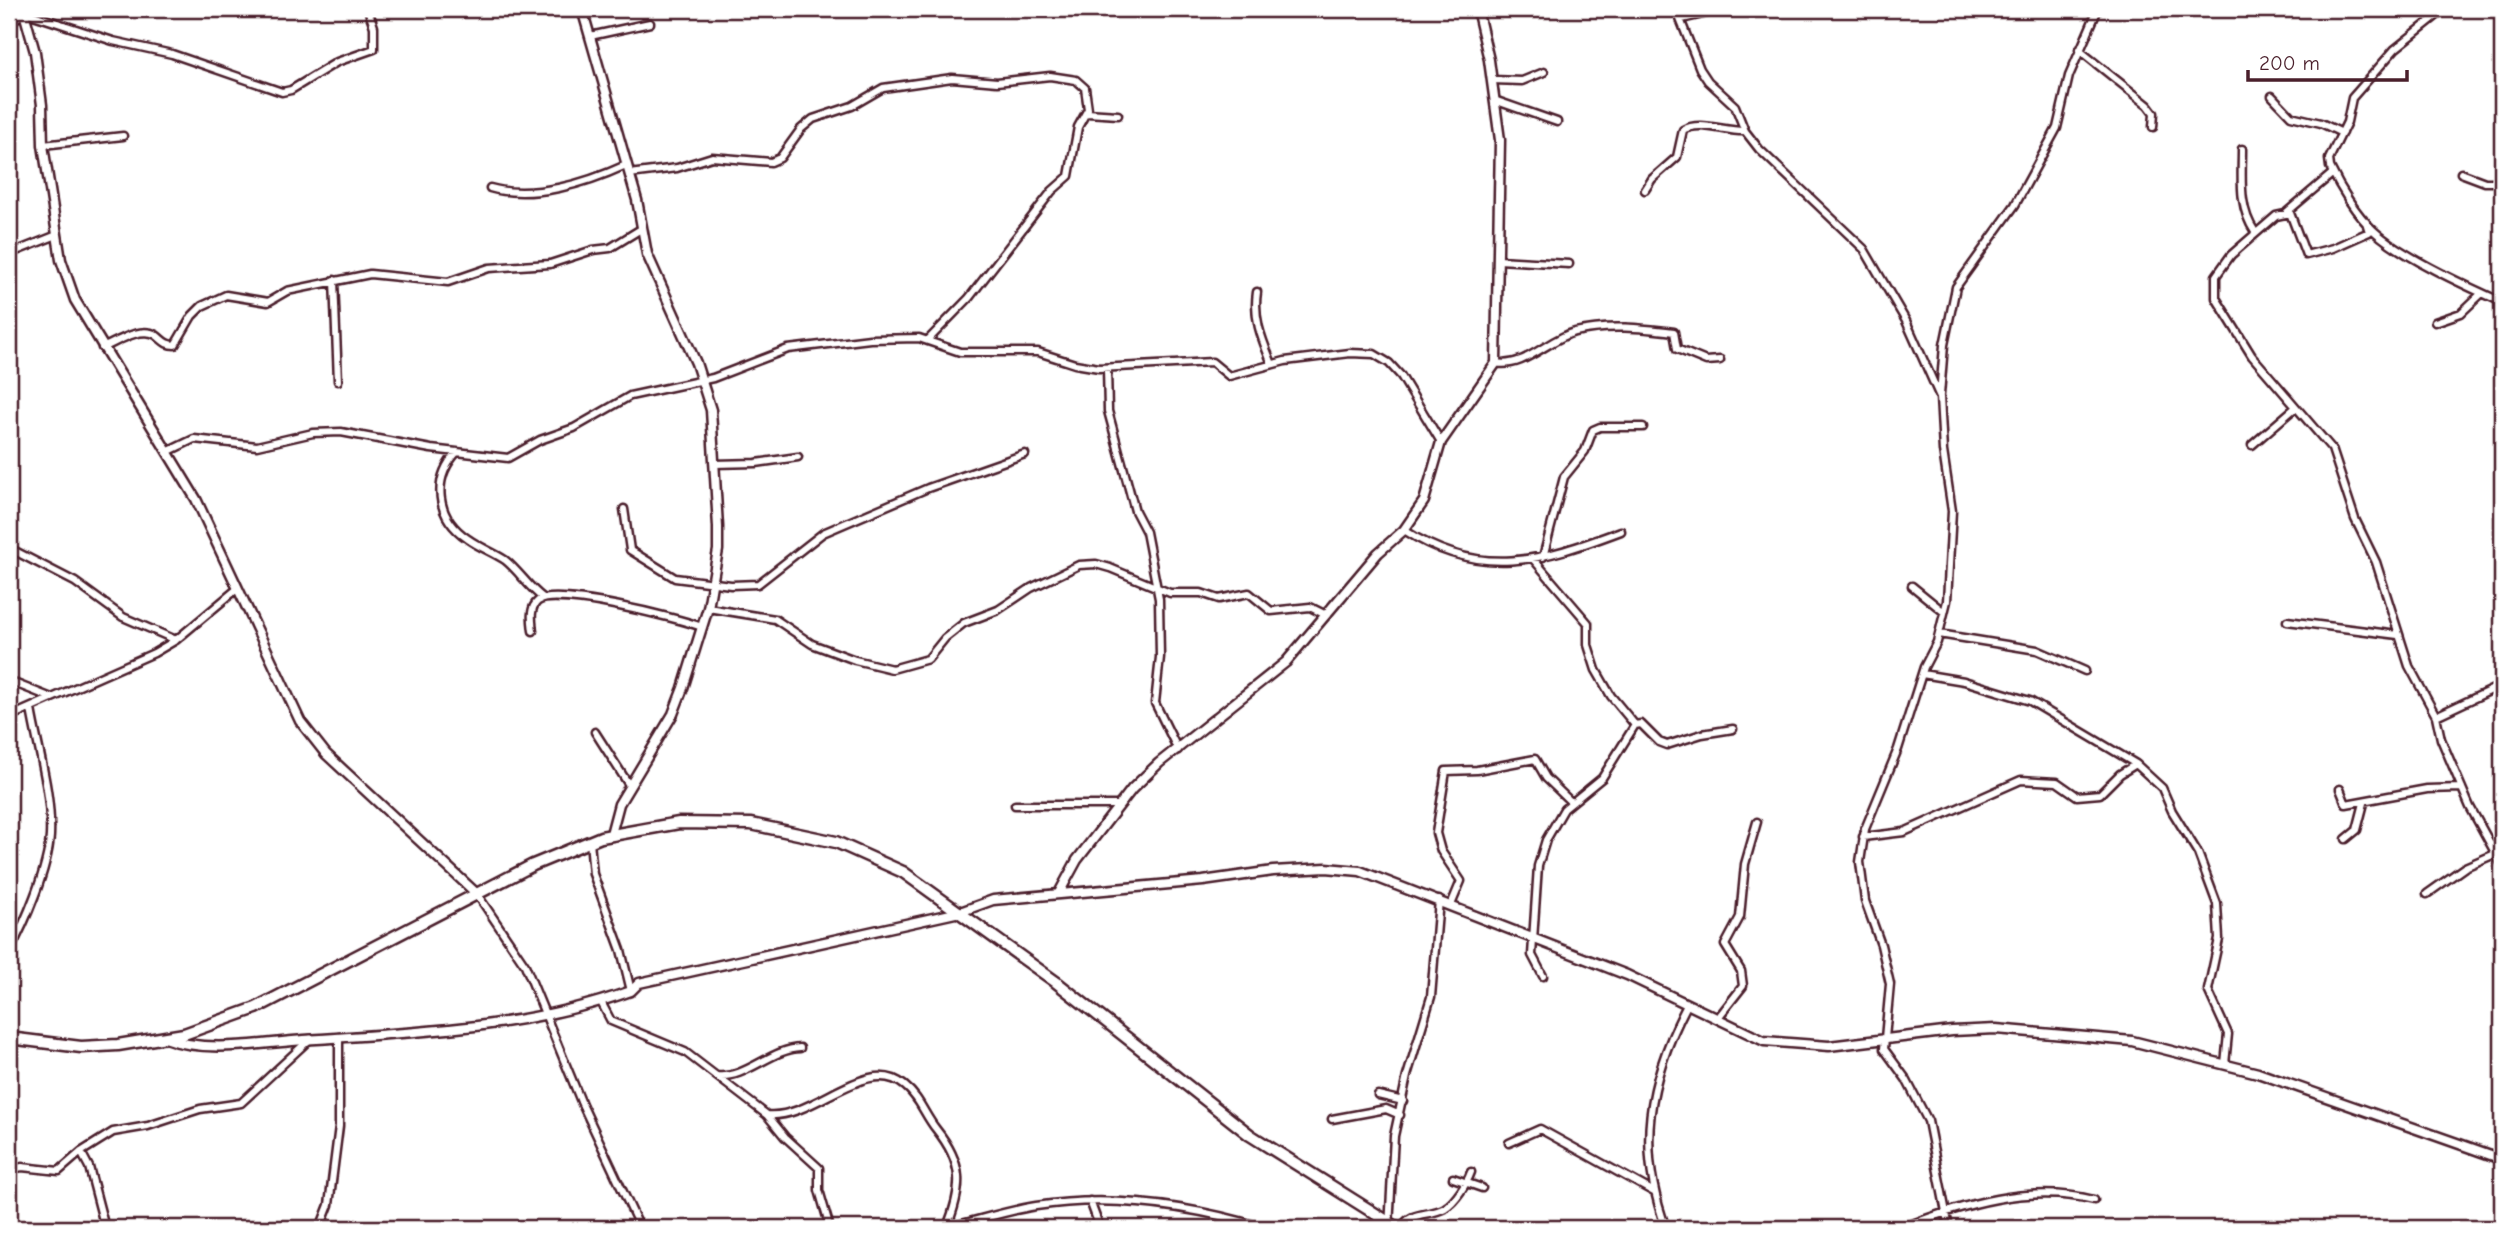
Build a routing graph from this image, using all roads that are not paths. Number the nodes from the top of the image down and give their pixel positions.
1 (368, 9) edge
2 (582, 9) edge
3 (1477, 9) edge
4 (1676, 9) edge
5 (1725, 9) edge
6 (1797, 9) edge
7 (1822, 9) edge
8 (2098, 9) edge
9 (2445, 9) edge
10 (24, 11) edge
11 (1682, 19) junction
12 (650, 23) dead end
13 (9, 24) edge
14 (590, 36) junction
15 (2079, 50) junction
16 (1544, 72) dead end
17 (1492, 80) junction
18 (2272, 96) dead end
19 (1494, 100) junction
20 (1087, 113) junction
21 (1118, 114) dead end
22 (1557, 122) dead end
23 (2153, 127) dead end
24 (1745, 131) junction
25 (2342, 133) junction
26 (123, 136) dead end
27 (43, 145) junction
28 (2242, 149) dead end
29 (628, 169) junction
30 (2333, 173) junction
31 (2461, 173) dead end
32 (2502, 182) edge
33 (490, 188) dead end
34 (1645, 190) dead end
35 (2287, 212) junction
36 (2366, 222) junction
37 (641, 229) junction
38 (2255, 232) junction
39 (57, 235) junction
40 (9, 254) edge
41 (1498, 260) junction
42 (1569, 264) dead end
43 (334, 280) junction
44 (1257, 292) dead end
45 (2482, 293) junction
46 (2502, 302) edge
47 (2435, 322) dead end
48 (928, 340) junction
49 (102, 348) junction
50 (1720, 360) dead end
51 (1496, 363) junction
52 (1272, 364) junction
53 (1107, 368) junction
54 (1941, 374) junction
55 (702, 380) junction
56 (338, 381) dead end
57 (1934, 385) junction
58 (1940, 397) junction
59 (2296, 407) junction
60 (1643, 427) dead end
61 (1441, 442) junction
62 (2252, 445) dead end
63 (167, 452) junction
64 (457, 452) junction
65 (1025, 454) dead end
66 (798, 457) dead end
67 (713, 464) junction
68 (624, 509) dead end
69 (1404, 530) junction
70 (1621, 531) dead end
71 (9, 548) edge
72 (1543, 557) junction
73 (1534, 560) junction
74 (712, 582) junction
75 (1912, 586) dead end
76 (1157, 588) junction
77 (237, 589) junction
78 (542, 598) junction
79 (708, 608) junction
80 (1944, 612) junction
81 (1326, 615) junction
82 (2287, 621) dead end
83 (702, 627) junction
84 (533, 631) dead end
85 (1939, 634) junction
86 (2398, 635) junction
87 (176, 640) junction
88 (2085, 671) dead end
89 (1922, 674) junction
90 (9, 681) edge
91 (2502, 685) edge
92 (52, 698) junction
93 (31, 709) junction
94 (2435, 716) junction
95 (9, 717) edge
96 (1635, 725) junction
97 (1733, 729) dead end
98 (595, 732) dead end
99 (1178, 750) junction
100 (2136, 764) junction
101 (629, 785) junction
102 (2462, 788) junction
103 (2340, 789) dead end
104 (1572, 802) junction
105 (2364, 803) junction
106 (1015, 805) dead end
107 (1118, 805) junction
108 (1756, 822) dead end
109 (611, 834) junction
110 (1863, 837) junction
111 (2346, 839) dead end
112 (590, 841) junction
113 (2495, 854) junction
114 (2502, 866) edge
115 (1059, 893) junction
116 (477, 894) junction
117 (2427, 894) dead end
118 (1439, 900) junction
119 (1451, 905) junction
120 (960, 912) junction
121 (1535, 939) junction
122 (9, 952) edge
123 (1544, 976) dead end
124 (631, 991) junction
125 (601, 1002) junction
126 (1687, 1004) junction
127 (547, 1017) junction
128 (1717, 1019) junction
129 (339, 1037) junction
130 (9, 1038) edge
131 (165, 1038) junction
132 (310, 1039) junction
133 (1885, 1041) junction
134 (800, 1048) dead end
135 (2225, 1064) junction
136 (715, 1076) junction
137 (1378, 1095) dead end
138 (1403, 1101) junction
139 (767, 1115) junction
140 (1399, 1115) junction
141 (1332, 1119) dead end
142 (1509, 1143) dead end
143 (81, 1152) junction
144 (2502, 1159) edge
145 (9, 1170) edge
146 (1472, 1172) dead end
147 (1453, 1178) dead end
148 (1467, 1183) junction
149 (1482, 1188) dead end
150 (1654, 1192) junction
151 (2094, 1200) dead end
152 (1090, 1201) junction
153 (1947, 1210) junction
154 (1394, 1227) edge
155 (105, 1228) edge
156 (320, 1228) edge
157 (640, 1228) edge
158 (830, 1228) edge
159 (945, 1228) edge
160 (1100, 1228) edge
161 (1265, 1228) edge
162 (1666, 1228) edge
163 (1902, 1228) edge
164 (1949, 1228) edge

1 - 10 street
2 - 14 street
3 - 17 street
4 - 11 street
5 - 11 street
6 - 7 street
8 - 15 street
9 - 25 street
10 - 13 street
10 - 27 street
11 - 24 street
12 - 14 street
14 - 29 street
15 - 23 street
15 - 54 street
16 - 17 street
17 - 19 street
18 - 25 street
19 - 22 street
19 - 41 street
20 - 21 street
20 - 29 street
20 - 48 street
24 - 34 street
24 - 57 street
25 - 30 street
26 - 27 street
27 - 39 street
28 - 38 street
29 - 33 street
29 - 37 street
30 - 35 street
30 - 36 street
31 - 32 street
35 - 36 street
35 - 38 street
36 - 45 street
37 - 43 street
37 - 55 street
38 - 59 street
39 - 40 street
39 - 49 street
41 - 42 street
41 - 51 street
43 - 49 street
43 - 56 street
44 - 52 street
45 - 46 street
45 - 47 street
48 - 53 street
48 - 55 street
49 - 63 street
50 - 51 street
51 - 61 street
52 - 53 street
52 - 61 street
53 - 76 street
54 - 57 street
54 - 58 street
55 - 64 street
55 - 67 street
57 - 58 street
58 - 80 street
59 - 62 street
59 - 86 street
60 - 72 street
61 - 69 street
63 - 64 street
63 - 77 street
64 - 78 street
65 - 74 street
66 - 67 street
67 - 74 street
68 - 74 street
69 - 73 street
69 - 81 street
70 - 72 street
71 - 87 street
72 - 73 street
73 - 96 street
74 - 79 street
75 - 80 street
76 - 79 street
76 - 81 street
76 - 99 street
77 - 87 street
77 - 116 street
78 - 83 street
78 - 84 street
79 - 83 street
80 - 85 street
81 - 99 street
82 - 86 street
83 - 101 street
85 - 88 street
85 - 89 street
86 - 94 street
87 - 92 street
89 - 100 street
89 - 110 street
90 - 92 street
91 - 94 street
92 - 93 street
93 - 95 street
93 - 122 street
94 - 102 street
96 - 97 street
96 - 104 street
98 - 101 street
99 - 107 street
100 - 110 street
100 - 135 street
101 - 109 street
102 - 105 street
102 - 113 street
103 - 105 street
104 - 119 street
104 - 121 street
105 - 111 street
106 - 107 street
107 - 115 street
108 - 128 street
109 - 112 main road
109 - 120 main road
110 - 133 street
112 - 116 main road
112 - 124 street
113 - 114 street
113 - 117 street
115 - 118 street
115 - 120 street
116 - 127 street
116 - 131 main road
118 - 119 street
118 - 138 street
119 - 121 street
120 - 124 street
120 - 154 main road
121 - 123 street
121 - 126 street
124 - 125 street
125 - 127 street
125 - 136 street
126 - 128 street
126 - 150 street
127 - 129 street
127 - 157 street
128 - 133 street
129 - 132 street
129 - 156 street
130 - 131 main road
131 - 132 street
132 - 143 street
133 - 135 street
133 - 153 street
134 - 136 street
135 - 144 street
136 - 139 street
137 - 138 street
138 - 140 street
139 - 158 street
139 - 159 street
140 - 141 street
140 - 154 street
142 - 150 street
143 - 145 street
143 - 155 street
146 - 148 street
147 - 148 street
148 - 149 street
148 - 154 street
150 - 162 street
151 - 153 street
152 - 159 street
152 - 160 street
152 - 161 street
153 - 163 street
153 - 164 street

